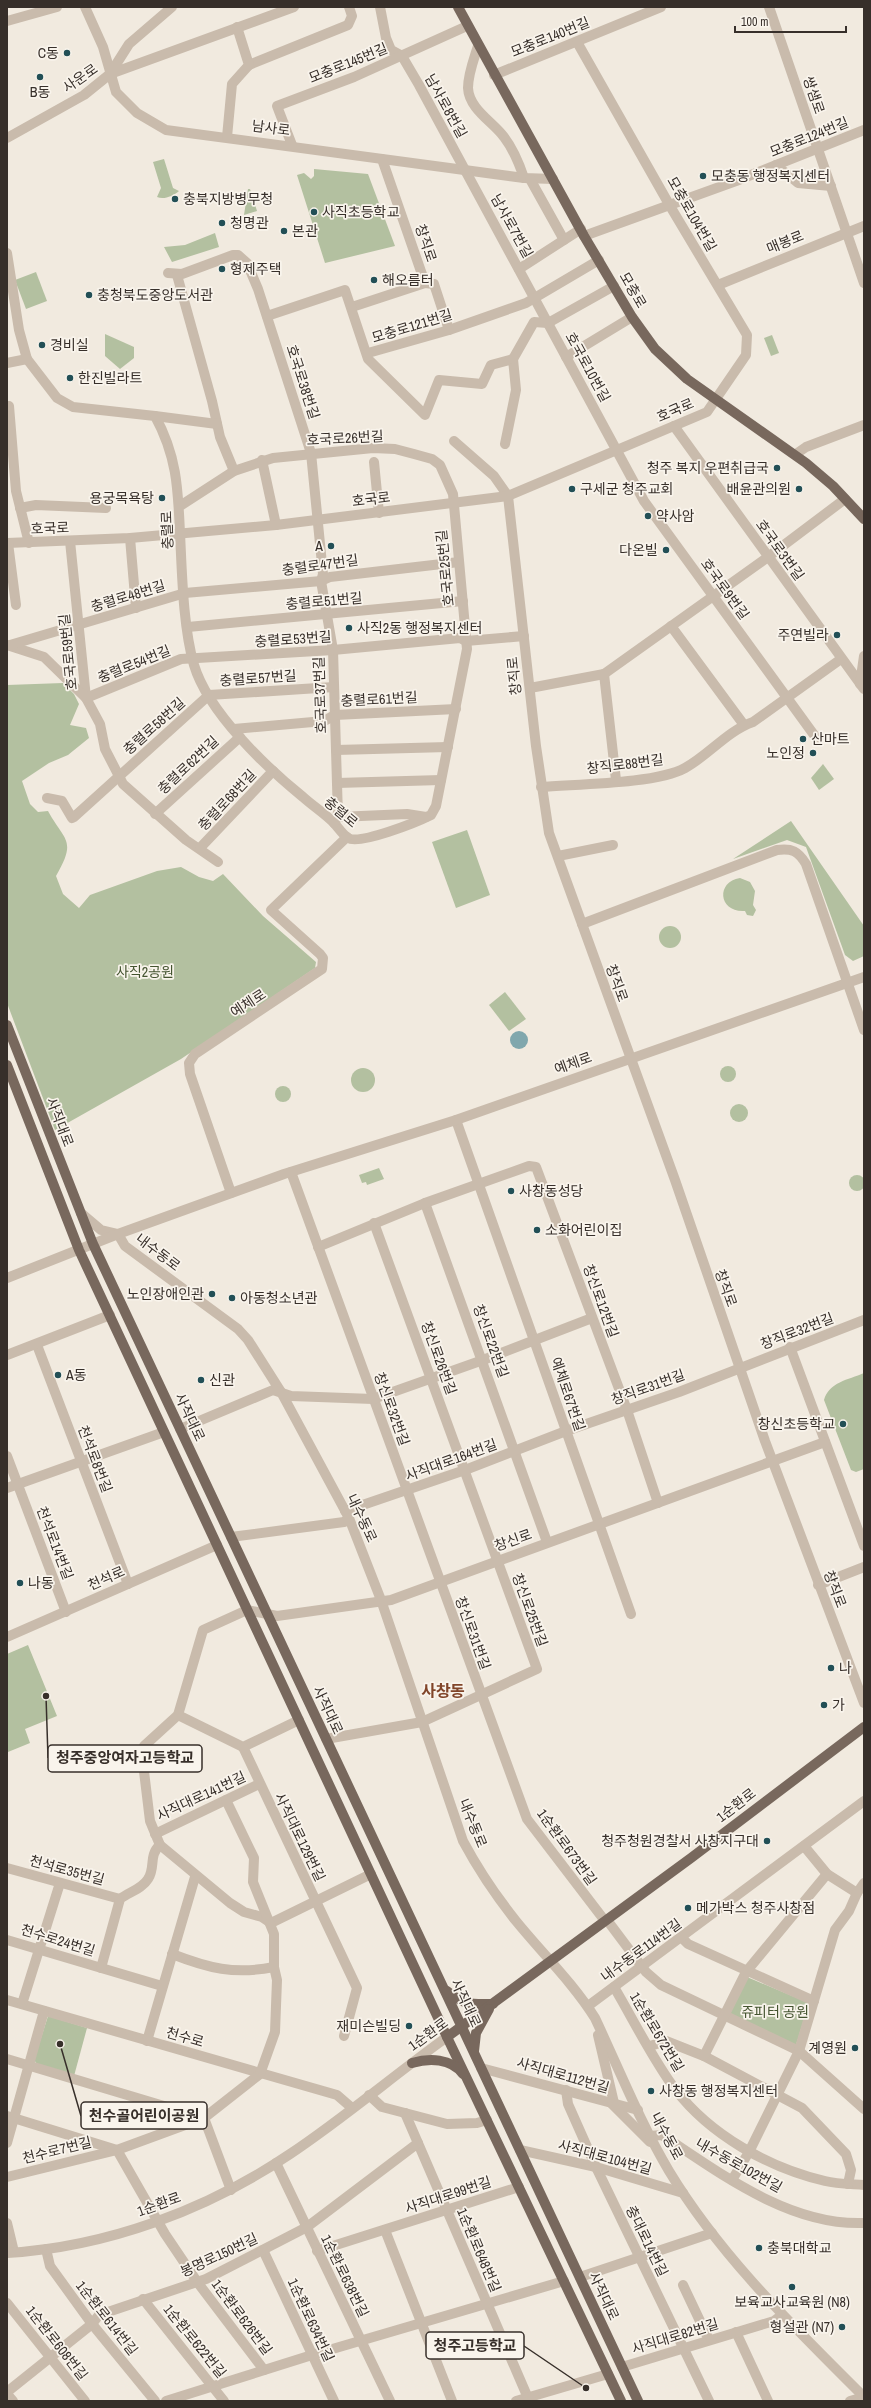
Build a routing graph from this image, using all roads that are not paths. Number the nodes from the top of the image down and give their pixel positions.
1 (57, 7) edge
2 (85, 7) edge
3 (172, 7) edge
4 (294, 7) edge
5 (349, 7) edge
6 (380, 7) edge
7 (458, 7) edge
8 (661, 7) edge
9 (769, 7) edge
10 (281, 9) edge
11 (7, 21) edge
12 (237, 26) junction
13 (467, 26) junction
14 (577, 42) junction
15 (478, 46) junction
16 (402, 56) junction
17 (249, 65) junction
18 (110, 74) junction
19 (494, 76) junction
20 (864, 130) edge
21 (226, 137) junction
22 (7, 138) edge
23 (292, 145) junction
24 (818, 148) junction
25 (382, 159) junction
26 (776, 165) junction
27 (464, 169) junction
28 (527, 178) junction
29 (553, 179) junction
30 (831, 186) junction
31 (670, 206) junction
32 (864, 226) edge
33 (583, 232) junction
34 (846, 233) junction
35 (564, 240) junction
36 (7, 253) edge
37 (599, 260) junction
38 (519, 269) junction
39 (425, 282) junction
40 (864, 283) edge
41 (718, 285) junction
42 (614, 286) junction
43 (534, 297) junction
44 (352, 307) junction
45 (267, 316) junction
46 (632, 317) junction
47 (548, 323) junction
48 (449, 330) junction
49 (368, 354) junction
50 (566, 357) junction
51 (28, 359) junction
52 (513, 359) junction
53 (7, 363) edge
54 (716, 401) junction
55 (9, 406) dead end
56 (155, 416) junction
57 (217, 424) junction
58 (864, 425) edge
59 (674, 426) junction
60 (9, 438) edge
61 (454, 441) dead end
62 (505, 444) dead end
63 (618, 450) junction
64 (311, 453) junction
65 (796, 454) junction
66 (262, 460) junction
67 (374, 462) dead end
68 (234, 471) junction
69 (11, 491) edge
70 (508, 496) junction
71 (845, 499) junction
72 (453, 504) junction
73 (180, 506) junction
74 (20, 508) junction
75 (106, 508) dead end
76 (379, 513) junction
77 (864, 519) edge
78 (318, 520) junction
79 (276, 525) junction
80 (180, 532) junction
81 (130, 538) junction
82 (70, 541) junction
83 (8, 543) edge
84 (29, 543) junction
85 (768, 557) junction
86 (459, 562) junction
87 (321, 581) junction
88 (185, 594) junction
89 (713, 596) junction
90 (463, 601) junction
91 (16, 604) dead end
92 (136, 608) junction
93 (327, 615) junction
94 (79, 625) junction
95 (671, 626) junction
96 (188, 627) junction
97 (524, 636) junction
98 (466, 640) junction
99 (8, 645) edge
100 (333, 650) junction
101 (864, 656) edge
102 (192, 658) junction
103 (841, 659) junction
104 (604, 674) junction
105 (334, 687) junction
106 (862, 687) edge
107 (530, 688) junction
108 (209, 695) junction
109 (86, 698) junction
110 (787, 698) junction
111 (456, 709) junction
112 (335, 715) junction
113 (744, 725) junction
114 (237, 733) junction
115 (817, 739) dead end
116 (448, 747) junction
117 (336, 750) junction
118 (273, 771) junction
119 (119, 776) junction
120 (441, 780) junction
121 (616, 780) junction
122 (337, 783) junction
123 (541, 787) junction
124 (47, 798) dead end
125 (155, 814) junction
126 (426, 818) junction
127 (336, 820) junction
128 (350, 838) junction
129 (613, 845) dead end
130 (200, 848) junction
131 (558, 856) junction
132 (218, 862) dead end
133 (582, 924) junction
134 (864, 977) edge
135 (846, 984) junction
136 (7, 1025) edge
137 (864, 1030) edge
138 (629, 1058) junction
139 (7, 1065) edge
140 (456, 1120) junction
141 (291, 1172) junction
142 (478, 1184) junction
143 (231, 1193) junction
144 (425, 1203) junction
145 (81, 1213) junction
146 (374, 1223) junction
147 (118, 1234) junction
148 (93, 1244) junction
149 (318, 1247) junction
150 (79, 1250) junction
151 (7, 1278) edge
152 (110, 1315) junction
153 (592, 1318) junction
154 (864, 1320) edge
155 (534, 1340) junction
156 (37, 1345) junction
157 (790, 1348) junction
158 (7, 1355) edge
159 (483, 1360) junction
160 (740, 1368) junction
161 (432, 1378) junction
162 (281, 1392) junction
163 (373, 1399) junction
164 (627, 1410) junction
165 (180, 1429) junction
166 (566, 1431) junction
167 (164, 1432) junction
168 (825, 1442) junction
169 (515, 1452) junction
170 (7, 1456) edge
171 (81, 1461) junction
172 (772, 1461) junction
173 (465, 1470) junction
174 (18, 1484) junction
175 (7, 1488) edge
176 (407, 1490) junction
177 (658, 1503) junction
178 (347, 1515) junction
179 (599, 1523) junction
180 (231, 1537) junction
181 (547, 1542) junction
182 (217, 1545) junction
183 (864, 1546) edge
184 (498, 1560) junction
185 (864, 1567) edge
186 (440, 1582) junction
187 (128, 1584) junction
188 (818, 1585) junction
189 (381, 1600) junction
190 (252, 1611) junction
191 (66, 1612) junction
192 (631, 1614) dead end
193 (268, 1615) junction
194 (7, 1637) edge
195 (481, 1695) junction
196 (864, 1703) edge
197 (178, 1715) junction
198 (299, 1720) junction
199 (422, 1722) junction
200 (864, 1727) edge
201 (326, 1739) junction
202 (243, 1747) junction
203 (259, 1784) junction
204 (226, 1800) junction
205 (864, 1801) edge
206 (155, 1834) junction
207 (160, 1845) junction
208 (804, 1846) junction
209 (7, 1868) edge
210 (371, 1874) junction
211 (827, 1874) junction
212 (196, 1877) junction
213 (60, 1883) junction
214 (864, 1883) edge
215 (857, 1893) junction
216 (120, 1899) junction
217 (317, 1902) junction
218 (606, 1921) junction
219 (271, 1923) junction
220 (682, 1938) junction
221 (7, 1940) edge
222 (40, 1949) junction
223 (172, 1954) junction
224 (552, 1962) junction
225 (274, 1967) junction
226 (642, 1967) junction
227 (101, 1968) junction
228 (746, 1972) junction
229 (162, 1986) junction
230 (443, 1987) junction
231 (614, 1987) junction
232 (7, 2000) edge
233 (814, 2001) junction
234 (22, 2004) junction
235 (493, 2004) junction
236 (588, 2006) junction
237 (44, 2011) junction
238 (723, 2015) junction
239 (594, 2017) junction
240 (462, 2026) junction
241 (344, 2036) dead end
242 (447, 2037) junction
243 (147, 2041) junction
244 (650, 2046) junction
245 (798, 2051) junction
246 (474, 2053) junction
247 (704, 2056) junction
248 (7, 2059) edge
249 (412, 2063) junction
250 (29, 2065) junction
251 (481, 2068) junction
252 (260, 2074) junction
253 (469, 2082) junction
254 (566, 2090) junction
255 (369, 2095) junction
256 (777, 2095) junction
257 (612, 2103) junction
258 (352, 2108) junction
259 (638, 2110) junction
260 (864, 2110) edge
261 (405, 2113) junction
262 (11, 2117) edge
263 (204, 2118) junction
264 (487, 2120) junction
265 (650, 2136) junction
266 (7, 2143) edge
267 (418, 2143) junction
268 (657, 2149) junction
269 (117, 2150) junction
270 (520, 2150) junction
271 (749, 2152) junction
272 (276, 2163) junction
273 (596, 2167) junction
274 (7, 2177) edge
275 (732, 2180) junction
276 (848, 2184) junction
277 (864, 2185) edge
278 (519, 2187) junction
279 (231, 2190) junction
280 (683, 2193) junction
281 (447, 2210) junction
282 (156, 2221) junction
283 (7, 2223) edge
284 (864, 2223) edge
285 (307, 2227) junction
286 (385, 2230) junction
287 (712, 2233) junction
288 (46, 2249) junction
289 (263, 2250) junction
290 (317, 2251) junction
291 (11, 2252) edge
292 (640, 2258) junction
293 (580, 2277) junction
294 (564, 2281) junction
295 (198, 2283) junction
296 (683, 2285) dead end
297 (143, 2299) junction
298 (7, 2303) edge
299 (487, 2303) junction
300 (782, 2315) junction
301 (422, 2322) junction
302 (92, 2324) junction
303 (736, 2332) junction
304 (361, 2340) junction
305 (708, 2340) junction
306 (683, 2348) junction
307 (312, 2355) junction
308 (50, 2358) junction
309 (622, 2367) junction
310 (264, 2370) junction
311 (608, 2374) junction
312 (213, 2386) junction
313 (7, 2393) edge
314 (864, 2397) edge
315 (528, 2398) junction
316 (13, 2401) edge
317 (85, 2401) edge
318 (155, 2401) edge
319 (166, 2401) edge
320 (224, 2401) edge
321 (334, 2401) edge
322 (390, 2401) edge
323 (452, 2401) edge
324 (516, 2401) edge
325 (621, 2401) edge
326 (638, 2401) edge
327 (709, 2401) edge
328 (768, 2401) edge
329 (850, 2401) edge

1 - 11 street
2 - 18 street, 남사로
3 - 18 street, 사운로
4 - 10 street
5 - 17 street
6 - 16 street, 남사로8번길
7 - 13 main road, 모충로
8 - 14 street, 모충로140번길
9 - 24 street, 쌍샘로
10 - 12 street
12 - 17 street
12 - 18 street
13 - 15 main road, 모충로
13 - 16 street, 모충로145번길
14 - 19 street, 모충로140번길
14 - 31 street, 모충로104번길
15 - 19 main road, 모충로
15 - 28 street
16 - 23 street, 모충로145번길
16 - 27 street, 남사로8번길
17 - 21 street
18 - 21 street, 남사로
18 - 22 street, 사운로
19 - 29 main road, 모충로
20 - 24 street, 모충로124번길
21 - 23 street, 남사로
23 - 25 street, 남사로
24 - 26 street, 모충로124번길
24 - 30 street, 쌍샘로
25 - 27 street, 남사로
25 - 39 street, 창직로
26 - 30 street
26 - 31 street, 모충로124번길
27 - 28 street, 남사로
27 - 38 street, 남사로7번길
28 - 29 street, 남사로
28 - 35 street
29 - 33 main road, 모충로
30 - 34 street, 쌍샘로
31 - 33 street, 모충로124번길
31 - 41 street, 모충로104번길
32 - 34 street, 매봉로
33 - 35 street, 모충로124번길
33 - 37 main road, 모충로
34 - 40 street, 쌍샘로
34 - 41 street, 매봉로
35 - 38 street, 모충로124번길
36 - 51 street
37 - 42 main road, 모충로
37 - 43 street, 모충로121번길
38 - 43 street, 남사로7번길
39 - 44 street
39 - 48 street, 창직로
41 - 54 street, 모충로104번길
42 - 46 main road, 모충로
42 - 47 street
43 - 47 street, 호국로10번길
43 - 48 street, 모충로121번길
44 - 45 street, 모충로121번길
44 - 49 street, 모충로121번길
45 - 57 street, 호국로38번길
45 - 64 street, 호국로38번길
46 - 50 street
46 - 54 main road, 모충로
47 - 50 street, 호국로10번길
47 - 52 street
48 - 49 street, 모충로121번길
49 - 52 street
50 - 63 street, 호국로10번길
51 - 53 street
51 - 56 street
52 - 62 street
54 - 59 street, 호국로
54 - 65 main road, 모충로
55 - 60 street
56 - 57 street
56 - 73 street, 충렬로
57 - 68 street
58 - 65 street
59 - 63 street, 호국로
59 - 85 street, 호국로3번길
60 - 69 street
61 - 70 street
63 - 70 street, 호국로
63 - 89 street, 호국로9번길
64 - 66 street, 호국로26번길
64 - 72 street, 호국로26번길
64 - 78 street, 호국로38번길
65 - 71 main road, 모충로
66 - 68 street, 호국로26번길
66 - 79 street
67 - 76 street
68 - 73 street, 호국로26번길
69 - 74 street
70 - 72 street, 호국로
70 - 97 street, 창직로
71 - 77 main road, 모충로
71 - 85 street
72 - 76 street, 호국로
72 - 86 street, 호국로25번길
73 - 80 street, 충렬로
74 - 75 street
74 - 84 street
76 - 78 street, 호국로
78 - 79 street, 호국로
78 - 87 street, 호국로37번길
79 - 80 street, 호국로
80 - 81 street, 호국로
80 - 88 street, 충렬로
81 - 82 street, 호국로
81 - 92 street
82 - 84 street, 호국로
82 - 94 street, 호국로59번길
83 - 84 street, 호국로
83 - 91 street
85 - 89 street
85 - 103 street, 호국로3번길
86 - 87 street, 충렬로47번길
86 - 90 street, 호국로25번길
87 - 88 street, 충렬로47번길
87 - 93 street, 호국로37번길
88 - 92 street, 충렬로48번길
88 - 96 street, 충렬로
89 - 95 street
89 - 110 street, 호국로9번길
90 - 93 street, 충렬로51번길
90 - 98 street, 호국로25번길
92 - 94 street, 충렬로48번길
93 - 96 street, 충렬로51번길
93 - 100 street, 호국로37번길
94 - 99 street, 충렬로48번길
94 - 109 street, 호국로59번길
95 - 104 street
95 - 113 street
96 - 102 street, 충렬로
97 - 98 street, 충렬로53번길
97 - 107 street, 창직로
98 - 100 street, 충렬로53번길
98 - 111 street, 호국로25번길
99 - 109 street
100 - 102 street, 충렬로53번길
100 - 105 street, 호국로37번길
101 - 106 street
102 - 108 street, 충렬로
102 - 109 street, 충렬로54번길
103 - 106 street, 호국로3번길
103 - 110 street, 창직로88번길
104 - 107 street
104 - 121 street
105 - 108 street, 충렬로57번길
105 - 112 street, 호국로37번길
107 - 123 street, 창직로
108 - 114 street, 충렬로
108 - 119 street, 충렬로58번길
109 - 119 street, 호국로59번길
110 - 113 street, 창직로88번길
110 - 115 street, 호국로9번길
111 - 112 street, 충렬로61번길
111 - 116 street, 호국로25번길
112 - 114 street, 충렬로61번길
112 - 117 street, 호국로37번길
113 - 121 street, 창직로88번길
114 - 118 street, 충렬로
114 - 125 street, 충렬로62번길
116 - 117 street, 호국로37번길
116 - 120 street, 호국로25번길
117 - 122 street, 호국로37번길
118 - 127 street, 충렬로
118 - 130 street, 충렬로68번길
119 - 124 street
119 - 125 street, 호국로59번길
120 - 122 street
120 - 126 street, 호국로25번길
121 - 123 street, 창직로88번길
122 - 127 street, 호국로37번길
123 - 131 street, 창직로
125 - 130 street, 호국로59번길
126 - 127 street
126 - 128 street
127 - 128 street, 충렬로
128 - 143 street, 예체로
129 - 131 street
130 - 132 street, 호국로59번길
131 - 133 street, 창직로
133 - 135 street
133 - 138 street, 창직로
134 - 135 street, 예체로
135 - 137 street
135 - 138 street, 예체로
136 - 145 main road, 사직대로
138 - 140 street, 예체로
138 - 160 street, 창직로
139 - 150 main road, 사직대로
140 - 141 street, 예체로
140 - 142 street, 예체로67번길
141 - 143 street, 예체로
141 - 149 street
142 - 144 street
142 - 153 street, 창신로12번길
142 - 155 street, 예체로67번길
143 - 147 street, 예체로
144 - 146 street
144 - 159 street, 창신로22번길
145 - 147 street
145 - 148 main road, 사직대로
146 - 149 street
146 - 161 street, 창신로26번길
147 - 148 street, 예체로
147 - 162 street, 내수동로
148 - 150 street, 예체로
148 - 165 main road, 사직대로
149 - 163 street, 창신로32번길
150 - 151 street, 예체로
150 - 152 main road, 사직대로
152 - 156 street
152 - 167 main road, 사직대로
153 - 155 street
153 - 164 street, 창신로12번길
154 - 157 street, 창직로32번길
155 - 159 street
155 - 166 street, 예체로67번길
156 - 158 street
156 - 171 street, 천석로8번길
157 - 160 street, 창직로32번길
157 - 168 street
159 - 161 street
159 - 169 street, 창신로22번길
160 - 164 street, 창직로31번길
160 - 172 street, 창직로
161 - 163 street
161 - 173 street, 창신로26번길
162 - 163 street
162 - 165 street
162 - 178 street, 내수동로
163 - 176 street, 창신로32번길
164 - 166 street, 창직로31번길
164 - 177 street, 창신로12번길
165 - 180 main road, 사직대로
166 - 169 street, 사직대로164번길
166 - 179 street, 예체로67번길
167 - 171 street
167 - 182 main road, 사직대로
168 - 172 street
168 - 183 street
169 - 173 street, 사직대로164번길
169 - 181 street, 창신로22번길
170 - 174 street, 천석로14번길
171 - 174 street
171 - 187 street, 천석로8번길
172 - 177 street, 창신로
172 - 188 street, 창직로
173 - 176 street, 사직대로164번길
173 - 184 street, 창신로26번길
174 - 175 street
174 - 191 street, 천석로14번길
176 - 178 street, 사직대로164번길
176 - 186 street, 창신로32번길
177 - 179 street, 창신로
178 - 180 street, 사직대로164번길
178 - 189 street, 내수동로
179 - 181 street, 창신로
179 - 192 street, 예체로67번길
180 - 193 main road, 사직대로
181 - 184 street, 창신로
182 - 187 street, 천석로
182 - 190 main road, 사직대로
184 - 186 street, 창신로
184 - 195 street, 창신로25번길
185 - 188 street
186 - 189 street, 창신로
186 - 195 street, 창신로31번길
187 - 191 street, 천석로
188 - 196 street, 창직로
189 - 193 street, 창신로
189 - 199 street, 내수동로
190 - 193 street, 창신로
190 - 197 street
190 - 198 main road, 사직대로
191 - 194 street, 천석로
193 - 201 main road, 사직대로
195 - 199 street
195 - 218 street, 1순환로673번길
197 - 202 street
197 - 206 street
198 - 202 street
198 - 210 main road, 사직대로
199 - 201 street
199 - 224 street, 내수동로
200 - 218 main road, 1순환로
201 - 230 main road, 사직대로
202 - 203 street, 사직대로129번길
203 - 204 street, 사직대로141번길
203 - 217 street, 사직대로129번길
204 - 206 street, 사직대로141번길
204 - 219 street
205 - 208 street, 내수동로114번길
206 - 207 street
207 - 212 street
207 - 216 street
208 - 211 street
208 - 220 street, 내수동로114번길
209 - 213 street, 천석로35번길
210 - 217 street, 사직대로129번길
210 - 242 main road, 사직대로
211 - 215 street
211 - 228 street
212 - 219 street
212 - 223 street
213 - 216 street, 천석로35번길
213 - 222 street
214 - 215 street
215 - 233 street
216 - 227 street, 천수로24번길
217 - 219 street, 사직대로129번길
217 - 241 street, 사직대로129번길
218 - 224 main road, 1순환로
218 - 226 street, 1순환로673번길
219 - 225 street
220 - 226 street, 내수동로114번길
220 - 228 street
221 - 222 street, 천수로24번길
222 - 227 street, 천수로24번길
222 - 234 street
223 - 225 street
223 - 229 street
224 - 235 main road, 1순환로
224 - 236 street, 내수동로
225 - 252 street
226 - 231 street, 내수동로114번길
226 - 238 street, 1순환로673번길
227 - 229 street
228 - 233 street
228 - 238 street
229 - 243 street
230 - 235 main road
230 - 240 main road, 사직대로
231 - 236 street, 내수동로114번길
231 - 244 street, 1순환로672번길
232 - 234 street, 천수로
233 - 245 street
234 - 237 street, 천수로
235 - 240 main road, 1순환로
235 - 246 main road
236 - 239 street, 내수동로
237 - 243 street, 천수로
237 - 250 street
238 - 245 street, 1순환로673번길
238 - 247 street
239 - 257 street
239 - 259 street, 내수동로
240 - 242 main road, 1순환로
240 - 246 main road, 사직대로
242 - 249 street, 1순환로
242 - 253 main road, 사직대로
243 - 252 street, 천수로
244 - 247 street
244 - 271 street, 1순환로672번길
245 - 256 street
245 - 260 street, 1순환로673번길
246 - 251 main road, 사직대로
247 - 256 street
248 - 250 street
249 - 253 main road
249 - 255 street, 1순환로
250 - 262 street
250 - 263 street
251 - 254 street, 사직대로112번길
251 - 270 main road, 사직대로
252 - 258 street, 천수로
252 - 263 street, 천수로7번길
253 - 264 main road, 사직대로
254 - 257 street, 사직대로112번길
254 - 273 street, 충대로14번길
255 - 258 street, 1순환로
255 - 261 street
256 - 271 street
256 - 276 street
257 - 259 street, 사직대로112번길
257 - 268 street
258 - 272 street, 1순환로
259 - 265 street, 내수동로
261 - 264 street
261 - 267 street, 1순환로648번길
262 - 266 street
262 - 269 street
263 - 269 street, 천수로7번길
263 - 279 street
264 - 278 main road, 사직대로
265 - 268 street, 내수동로
265 - 275 street, 내수동로102번길
267 - 281 street, 1순환로648번길
267 - 285 street, 봉명로150번길
268 - 280 street, 내수동로
269 - 274 street, 천수로7번길
269 - 282 street, 1순환로626번길
270 - 273 street, 사직대로104번길
270 - 293 main road, 사직대로
271 - 275 street
271 - 276 street, 1순환로672번길
272 - 279 street, 1순환로
272 - 285 street, 1순환로638번길
273 - 280 street, 사직대로104번길
273 - 292 street, 충대로14번길
275 - 284 street, 내수동로102번길
276 - 277 street, 1순환로672번길
278 - 281 street, 사직대로99번길
278 - 294 main road, 사직대로
279 - 282 street, 1순환로
280 - 287 street, 내수동로
281 - 286 street, 사직대로99번길
281 - 299 street, 1순환로648번길
282 - 288 street, 1순환로
282 - 295 street, 1순환로626번길
283 - 291 street
285 - 289 street, 봉명로150번길
285 - 290 street, 1순환로638번길
286 - 290 street, 사직대로99번길
286 - 301 street
287 - 292 street
287 - 300 street, 내수동로
288 - 291 street, 1순환로
288 - 302 street, 1순환로614번길
289 - 295 street, 봉명로150번길
289 - 307 street, 1순환로634번길
290 - 304 street, 1순환로638번길
292 - 293 street
292 - 306 street, 충대로14번길
293 - 309 main road, 사직대로
294 - 299 street
294 - 311 main road, 사직대로
295 - 297 street, 봉명로150번길
295 - 310 street, 1순환로626번길
296 - 305 street
297 - 302 street, 봉명로150번길
297 - 312 street, 1순환로622번길
298 - 308 street, 1순환로608번길
299 - 301 street
299 - 315 street, 1순환로648번길
300 - 303 street, 사직대로82번길
300 - 314 street, 내수동로
301 - 304 street
301 - 323 street
302 - 308 street, 봉명로150번길
302 - 318 street, 1순환로614번길
303 - 305 street, 사직대로82번길
303 - 328 street, 사직대로82번길
304 - 307 street
304 - 322 street, 1순환로638번길
305 - 306 street, 사직대로82번길
306 - 309 street, 사직대로82번길
306 - 327 street, 충대로14번길
307 - 310 street
307 - 321 street, 1순환로634번길
308 - 313 street, 봉명로150번길
308 - 317 street, 1순환로608번길
309 - 326 main road, 사직대로
310 - 312 street
311 - 315 street
311 - 325 main road, 사직대로
312 - 319 street
312 - 320 street, 1순환로622번길
313 - 316 street
314 - 329 street
315 - 324 street

